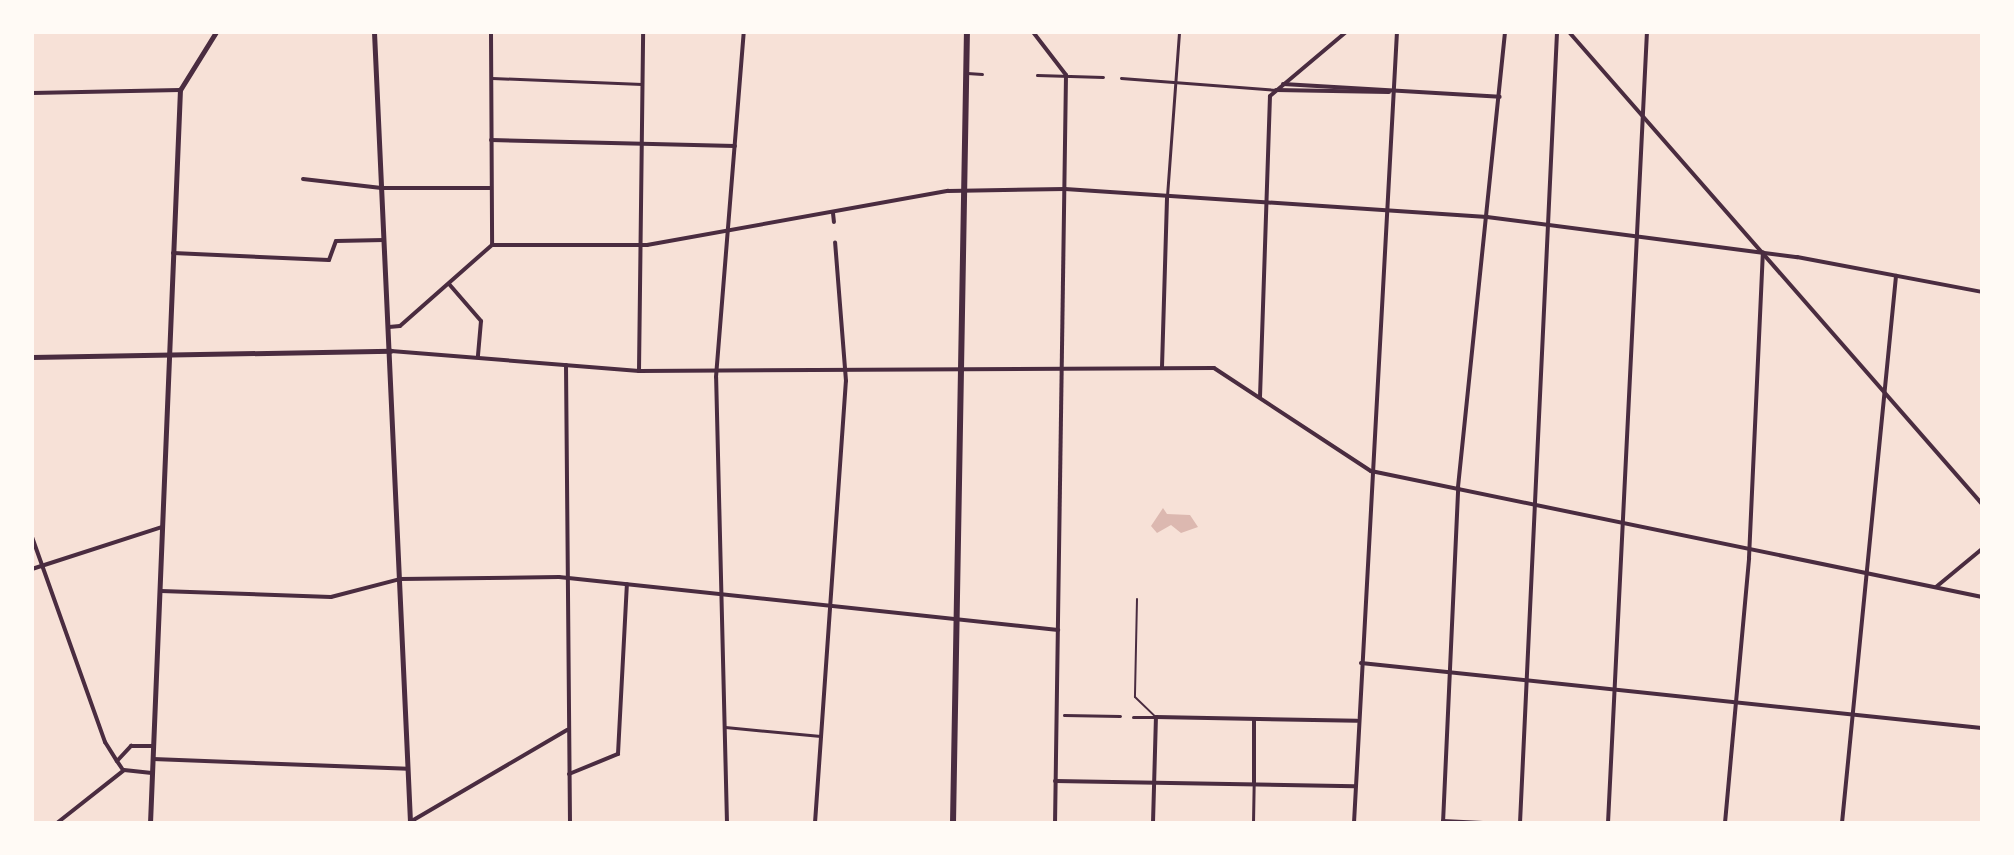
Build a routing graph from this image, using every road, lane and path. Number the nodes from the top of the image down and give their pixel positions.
1 (216, 32) edge
2 (374, 32) edge
3 (491, 32) edge
4 (643, 32) edge
5 (744, 32) edge
6 (967, 32) edge
7 (1033, 32) edge
8 (1179, 32) edge
9 (1346, 32) edge
10 (1397, 32) edge
11 (1505, 32) edge
12 (1557, 32) edge
13 (1569, 32) edge
14 (1647, 32) edge
15 (967, 73) junction
16 (982, 74) dead end
17 (1037, 75) dead end
18 (1066, 75) junction
19 (1103, 77) dead end
20 (492, 78) junction
21 (1121, 78) dead end
22 (1176, 83) junction
23 (642, 84) junction
24 (1282, 84) junction
25 (180, 90) junction
26 (1276, 90) junction
27 (1395, 91) junction
28 (32, 93) edge
29 (1500, 97) junction
30 (1642, 112) junction
31 (491, 140) junction
32 (639, 144) junction
33 (735, 146) junction
34 (303, 179) dead end
35 (381, 188) junction
36 (491, 188) junction
37 (965, 189) junction
38 (1065, 189) junction
39 (1167, 196) junction
40 (1264, 202) junction
41 (1388, 210) junction
42 (833, 213) junction
43 (1487, 217) junction
44 (834, 222) dead end
45 (1548, 224) junction
46 (730, 230) junction
47 (1636, 235) junction
48 (384, 240) junction
49 (835, 242) dead end
50 (492, 245) junction
51 (639, 245) junction
52 (1763, 252) junction
53 (173, 253) junction
54 (1896, 276) junction
55 (449, 284) junction
56 (1982, 292) edge
57 (389, 327) junction
58 (391, 351) junction
59 (171, 353) junction
60 (32, 357) edge
61 (478, 358) junction
62 (566, 365) junction
63 (1162, 367) junction
64 (1064, 370) junction
65 (639, 371) junction
66 (716, 371) junction
67 (960, 372) junction
68 (846, 373) junction
69 (1884, 392) junction
70 (1260, 397) junction
71 (1371, 471) junction
72 (1458, 487) junction
73 (1537, 504) junction
74 (1982, 504) edge
75 (1623, 523) junction
76 (162, 527) junction
77 (32, 537) edge
78 (1748, 548) junction
79 (1982, 549) edge
80 (42, 565) junction
81 (32, 569) edge
82 (1867, 573) junction
83 (567, 577) junction
84 (400, 579) junction
85 (627, 584) junction
86 (1936, 587) junction
87 (161, 591) junction
88 (722, 595) junction
89 (1982, 597) edge
90 (1137, 599) dead end
91 (830, 606) junction
92 (956, 619) junction
93 (1058, 630) junction
94 (1361, 663) junction
95 (1449, 672) junction
96 (1528, 681) junction
97 (1615, 690) junction
98 (1736, 701) junction
99 (1064, 715) dead end
100 (1854, 715) junction
101 (1120, 716) dead end
102 (1133, 717) dead end
103 (1156, 717) junction
104 (1254, 719) junction
105 (1357, 721) junction
106 (725, 727) junction
107 (1982, 728) edge
108 (567, 730) junction
109 (821, 736) junction
110 (153, 746) junction
111 (153, 759) junction
112 (117, 761) junction
113 (408, 769) junction
114 (124, 770) junction
115 (152, 773) junction
116 (569, 774) junction
117 (1055, 781) junction
118 (1154, 782) junction
119 (1254, 784) junction
120 (1355, 786) junction
121 (410, 822) edge
122 (1443, 822) edge
123 (57, 823) edge
124 (150, 823) edge
125 (570, 823) edge
126 (727, 823) edge
127 (815, 823) edge
128 (953, 823) edge
129 (1055, 823) edge
130 (1153, 823) edge
131 (1253, 823) edge
132 (1354, 823) edge
133 (1483, 823) edge
134 (1520, 823) edge
135 (1608, 823) edge
136 (1725, 823) edge
137 (1842, 823) edge

1 - 25 street
2 - 35 street
3 - 20 street
4 - 23 street
5 - 33 street
6 - 15 main road
7 - 18 street
8 - 22 street
9 - 24 street
10 - 27 street
11 - 29 street
12 - 45 street
13 - 30 street
14 - 30 street
15 - 16 street
15 - 37 main road
17 - 18 street
18 - 19 street
18 - 38 street
20 - 23 street
20 - 31 street
21 - 22 street
22 - 26 street
22 - 39 street
23 - 32 street
24 - 26 street
24 - 27 street
25 - 28 street
25 - 53 street
26 - 27 street
26 - 40 street
27 - 29 street
27 - 41 street
29 - 43 street
30 - 47 street
30 - 52 street
31 - 32 street
31 - 36 street
32 - 33 street
32 - 51 street
33 - 46 street
34 - 35 street
35 - 36 street
35 - 48 street
36 - 50 street
37 - 38 street
37 - 42 street
37 - 67 main road
38 - 39 street
38 - 64 street
39 - 40 street
39 - 63 street
40 - 41 street
40 - 70 street
41 - 43 street
41 - 71 street
42 - 44 street
42 - 46 street
43 - 45 street
43 - 72 street
45 - 47 street
45 - 73 street
46 - 51 street
46 - 66 street
47 - 52 street
47 - 75 street
48 - 53 street
48 - 57 street
49 - 68 street
50 - 51 street
50 - 55 street
51 - 65 street
52 - 54 street
52 - 69 street
52 - 78 street
53 - 59 street
54 - 56 street
54 - 69 street
55 - 57 street
55 - 61 street
57 - 58 street
58 - 59 street
58 - 61 street
58 - 84 street
59 - 60 street
59 - 76 street
61 - 62 street
62 - 65 street
62 - 83 street
63 - 64 street
63 - 70 street
64 - 67 street
64 - 93 street
65 - 66 street
66 - 68 street
66 - 88 street
67 - 68 street
67 - 92 main road
68 - 91 street
69 - 74 street
69 - 82 street
70 - 71 street
71 - 72 street
71 - 94 street
72 - 73 street
72 - 95 street
73 - 75 street
73 - 96 street
75 - 78 street
75 - 97 street
76 - 80 street
76 - 87 street
77 - 80 street
78 - 82 street
78 - 98 street
79 - 86 street
80 - 81 street
80 - 112 street
82 - 86 street
82 - 100 street
83 - 84 street
83 - 85 street
83 - 108 street
84 - 87 street
84 - 113 street
85 - 88 street
85 - 116 street
86 - 89 street
87 - 110 street
88 - 91 street
88 - 106 street
90 - 103 lane
91 - 92 street
91 - 109 street
92 - 93 street
92 - 128 main road
93 - 117 street
94 - 95 street
94 - 105 street
95 - 96 street
95 - 122 street
96 - 97 street
96 - 134 street
97 - 98 street
97 - 135 street
98 - 100 street
98 - 136 street
99 - 101 street
100 - 107 street
100 - 137 street
102 - 103 street
103 - 104 street
103 - 118 street
104 - 105 street
104 - 119 street
105 - 120 street
106 - 109 street
106 - 126 street
108 - 116 street
108 - 121 street
109 - 127 street
110 - 111 street
110 - 112 street
111 - 113 street
111 - 115 street
112 - 114 street
113 - 121 street
114 - 115 street
114 - 123 street
115 - 124 street
116 - 125 street
117 - 118 street
117 - 129 street
118 - 119 street
118 - 130 street
119 - 120 street
119 - 131 street
120 - 132 street
122 - 133 street

